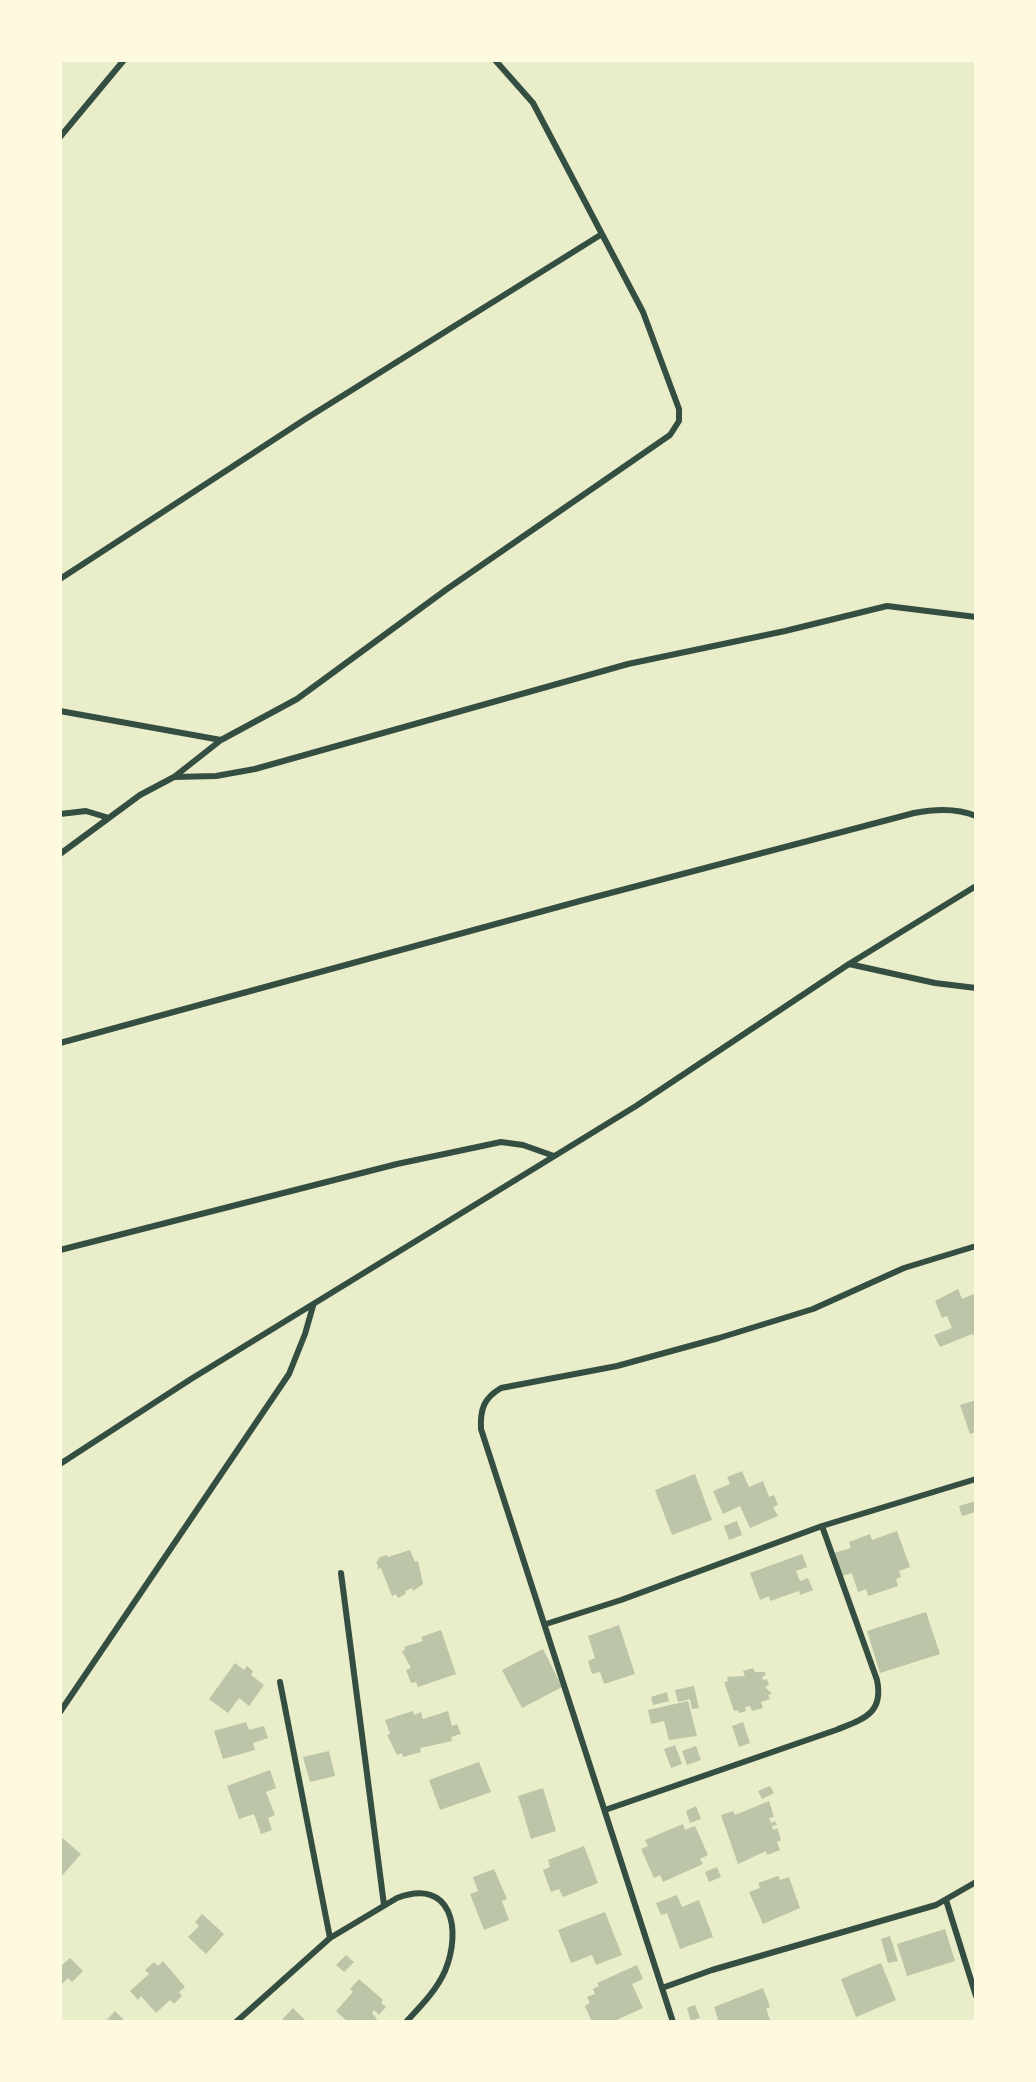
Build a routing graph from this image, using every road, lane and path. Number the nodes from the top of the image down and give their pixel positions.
1 (124, 60) edge
2 (495, 60) edge
3 (60, 138) edge
4 (602, 234) junction
5 (60, 579) edge
6 (976, 617) edge
7 (60, 711) edge
8 (221, 740) junction
9 (174, 777) junction
10 (60, 814) edge
11 (976, 816) edge
12 (109, 818) junction
13 (60, 854) edge
14 (976, 886) edge
15 (849, 964) junction
16 (976, 988) edge
17 (60, 1043) edge
18 (554, 1156) junction
19 (976, 1246) edge
20 (60, 1250) edge
21 (313, 1306) junction
22 (60, 1464) edge
23 (976, 1479) edge
24 (822, 1526) junction
25 (341, 1574) dead end
26 (546, 1624) junction
27 (280, 1682) dead end
28 (60, 1712) edge
29 (605, 1810) junction
30 (976, 1882) edge
31 (946, 1900) junction
32 (384, 1905) junction
33 (330, 1938) junction
34 (662, 1988) junction
35 (976, 1996) edge
36 (236, 2022) edge
37 (406, 2022) edge
38 (673, 2022) edge

1 - 3 street
2 - 4 street
4 - 5 street
4 - 8 street
6 - 9 street
7 - 8 street
8 - 9 street
9 - 12 street
10 - 12 street
11 - 17 street
12 - 13 street
14 - 15 street
15 - 16 street
15 - 18 street
18 - 20 street
18 - 21 street
19 - 26 street
21 - 22 street
21 - 28 street
23 - 24 street
24 - 26 street
24 - 29 street
25 - 32 street
26 - 29 street
27 - 33 street
29 - 34 street
30 - 31 street
31 - 34 street
31 - 35 street
32 - 33 street
32 - 37 street
33 - 36 street
34 - 38 street

